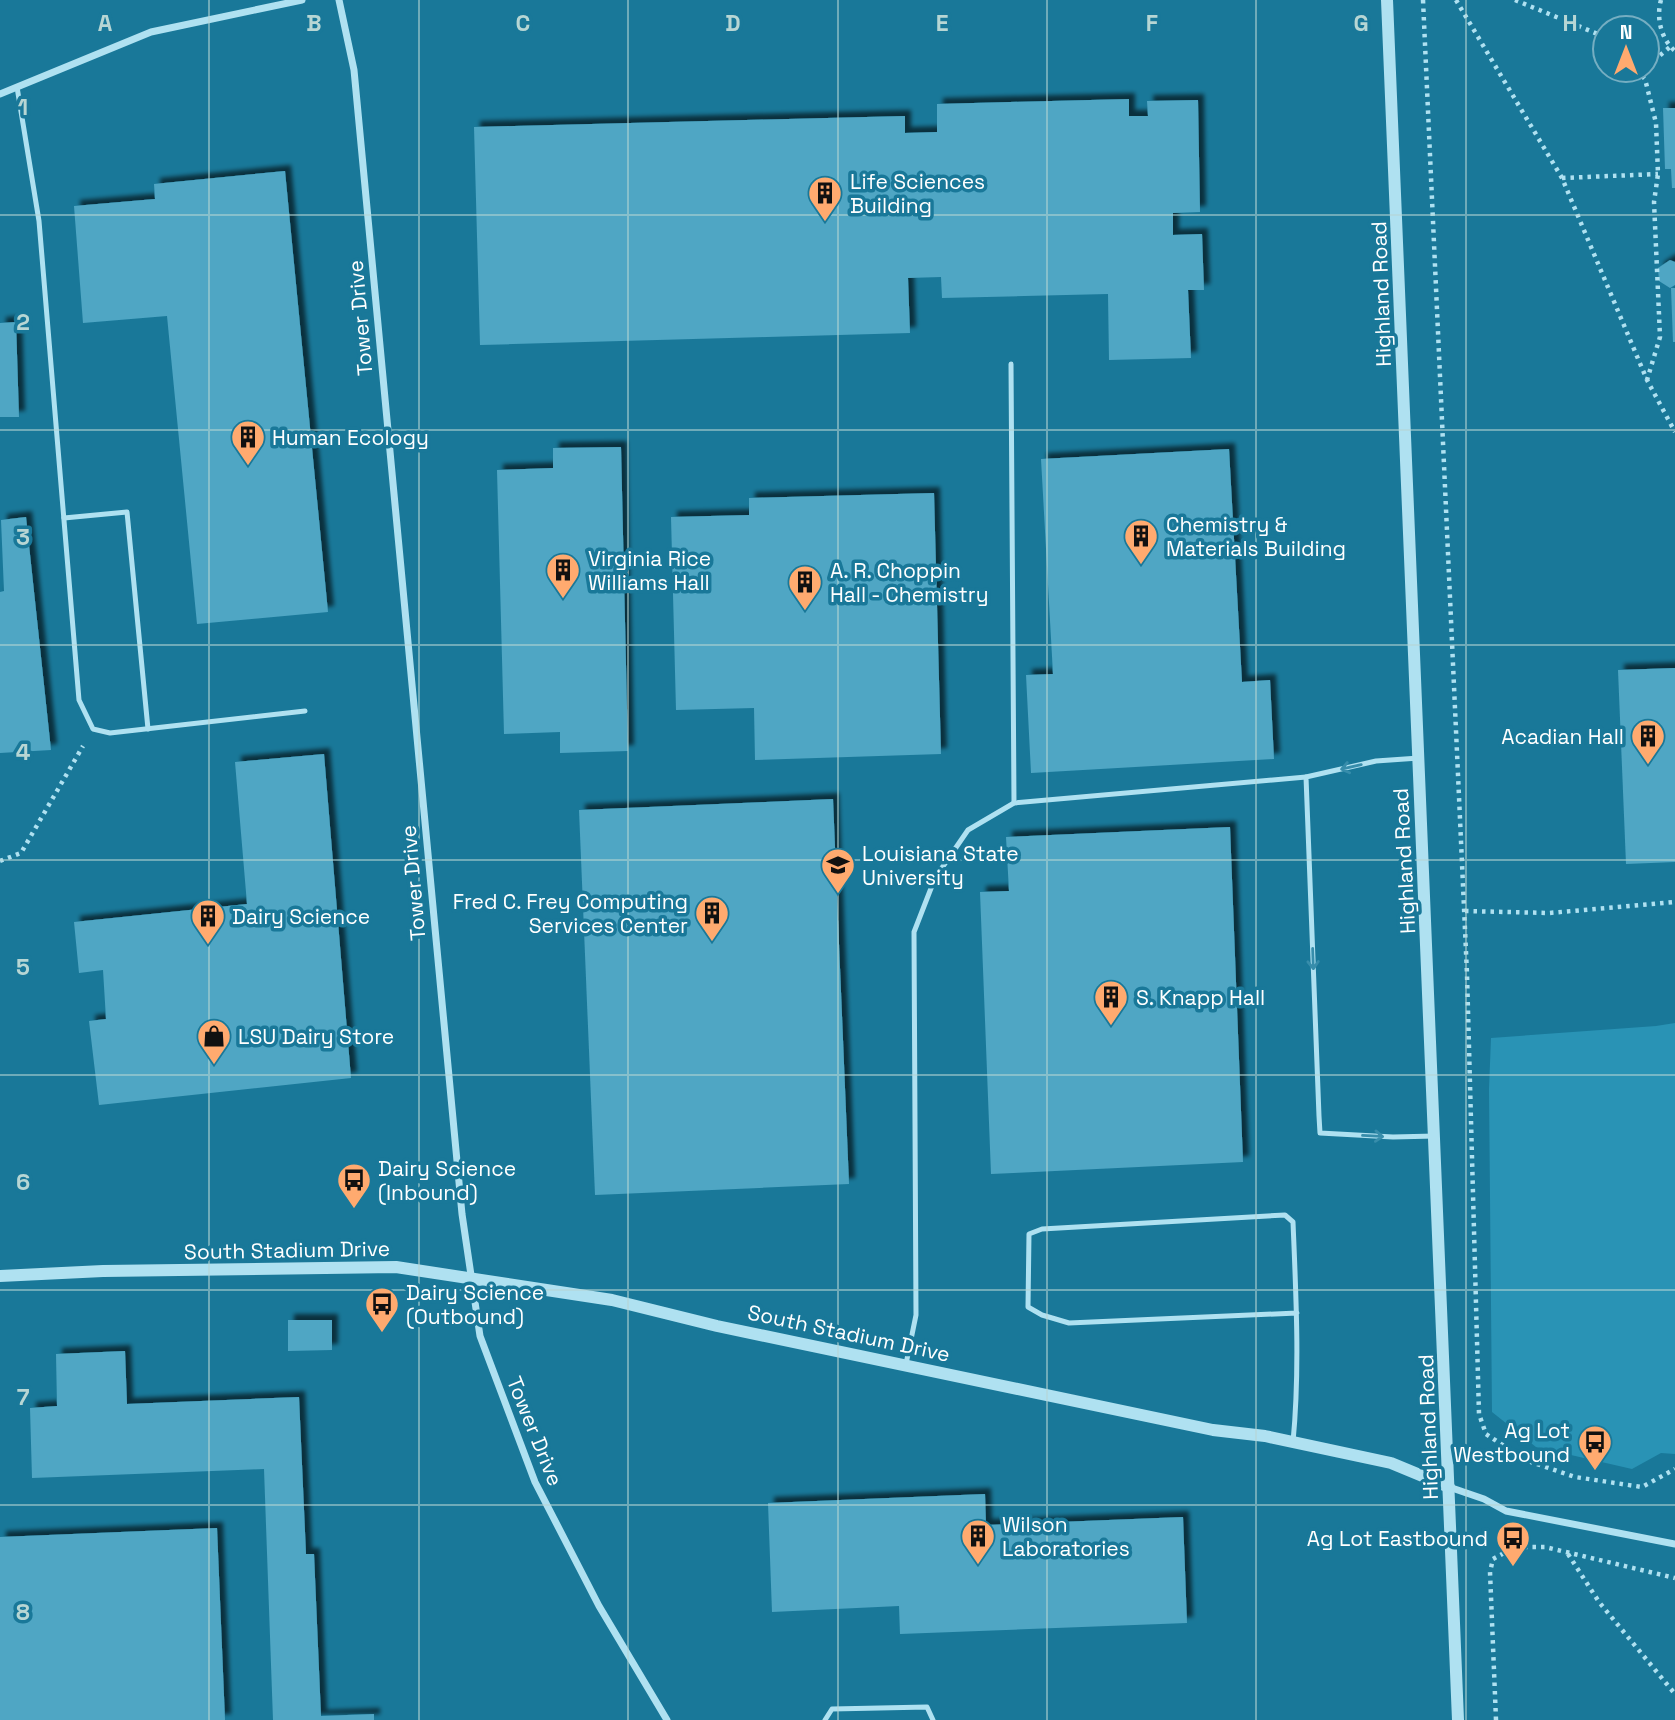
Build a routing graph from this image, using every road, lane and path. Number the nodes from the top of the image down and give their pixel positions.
1 (302, 0) edge
2 (339, 0) edge
3 (1387, 0) edge
4 (1423, 0) edge
5 (1455, 0) edge
6 (1515, 0) edge
7 (1661, 0) edge
8 (1591, 31) edge
9 (1673, 49) edge
10 (1646, 84) edge
11 (17, 87) junction
12 (0, 94) edge
13 (1658, 174) junction
14 (1562, 178) junction
15 (1011, 364) dead end
16 (1647, 380) junction
17 (1675, 432) edge
18 (64, 518) junction
19 (305, 711) dead end
20 (148, 729) junction
21 (86, 741) dead end
22 (1419, 758) junction
23 (1306, 777) junction
24 (1014, 803) junction
25 (0, 861) edge
26 (1675, 901) edge
27 (1465, 911) junction
28 (1435, 1136) junction
29 (0, 1276) edge
30 (471, 1278) junction
31 (1297, 1314) junction
32 (906, 1364) junction
33 (1293, 1442) junction
34 (1675, 1469) edge
35 (1449, 1487) junction
36 (1675, 1544) edge
37 (1568, 1553) junction
38 (1675, 1578) edge
39 (1675, 1694) edge
40 (667, 1720) edge
41 (824, 1720) edge
42 (933, 1720) edge
43 (1458, 1720) edge
44 (1496, 1720) edge

1 - 11 street
2 - 30 street, Tower Drive
3 - 22 street, Highland Road
4 - 27 path
5 - 14 path
6 - 8 path
7 - 9 path
10 - 13 path
11 - 12 street
11 - 18 lane
13 - 14 path
13 - 16 path
14 - 16 path
15 - 24 lane
16 - 17 path
18 - 20 lane
18 - 20 lane
19 - 20 lane
21 - 25 path
22 -> 23 lane
22 - 28 street, Highland Road
23 - 24 lane
23 -> 28 lane
24 - 32 lane
26 - 27 path
27 - 34 path
28 - 35 street, Highland Road
29 - 30 street, South Stadium Drive
30 - 32 street, South Stadium Drive
30 - 40 street, Tower Drive
31 - 31 lane
31 - 33 lane
32 - 33 street, South Stadium Drive
33 - 35 street, South Stadium Drive
35 - 36 street, South Stadium Drive
35 - 43 street, Highland Road
37 - 38 path
37 - 39 path
37 - 44 path
41 - 42 lane

